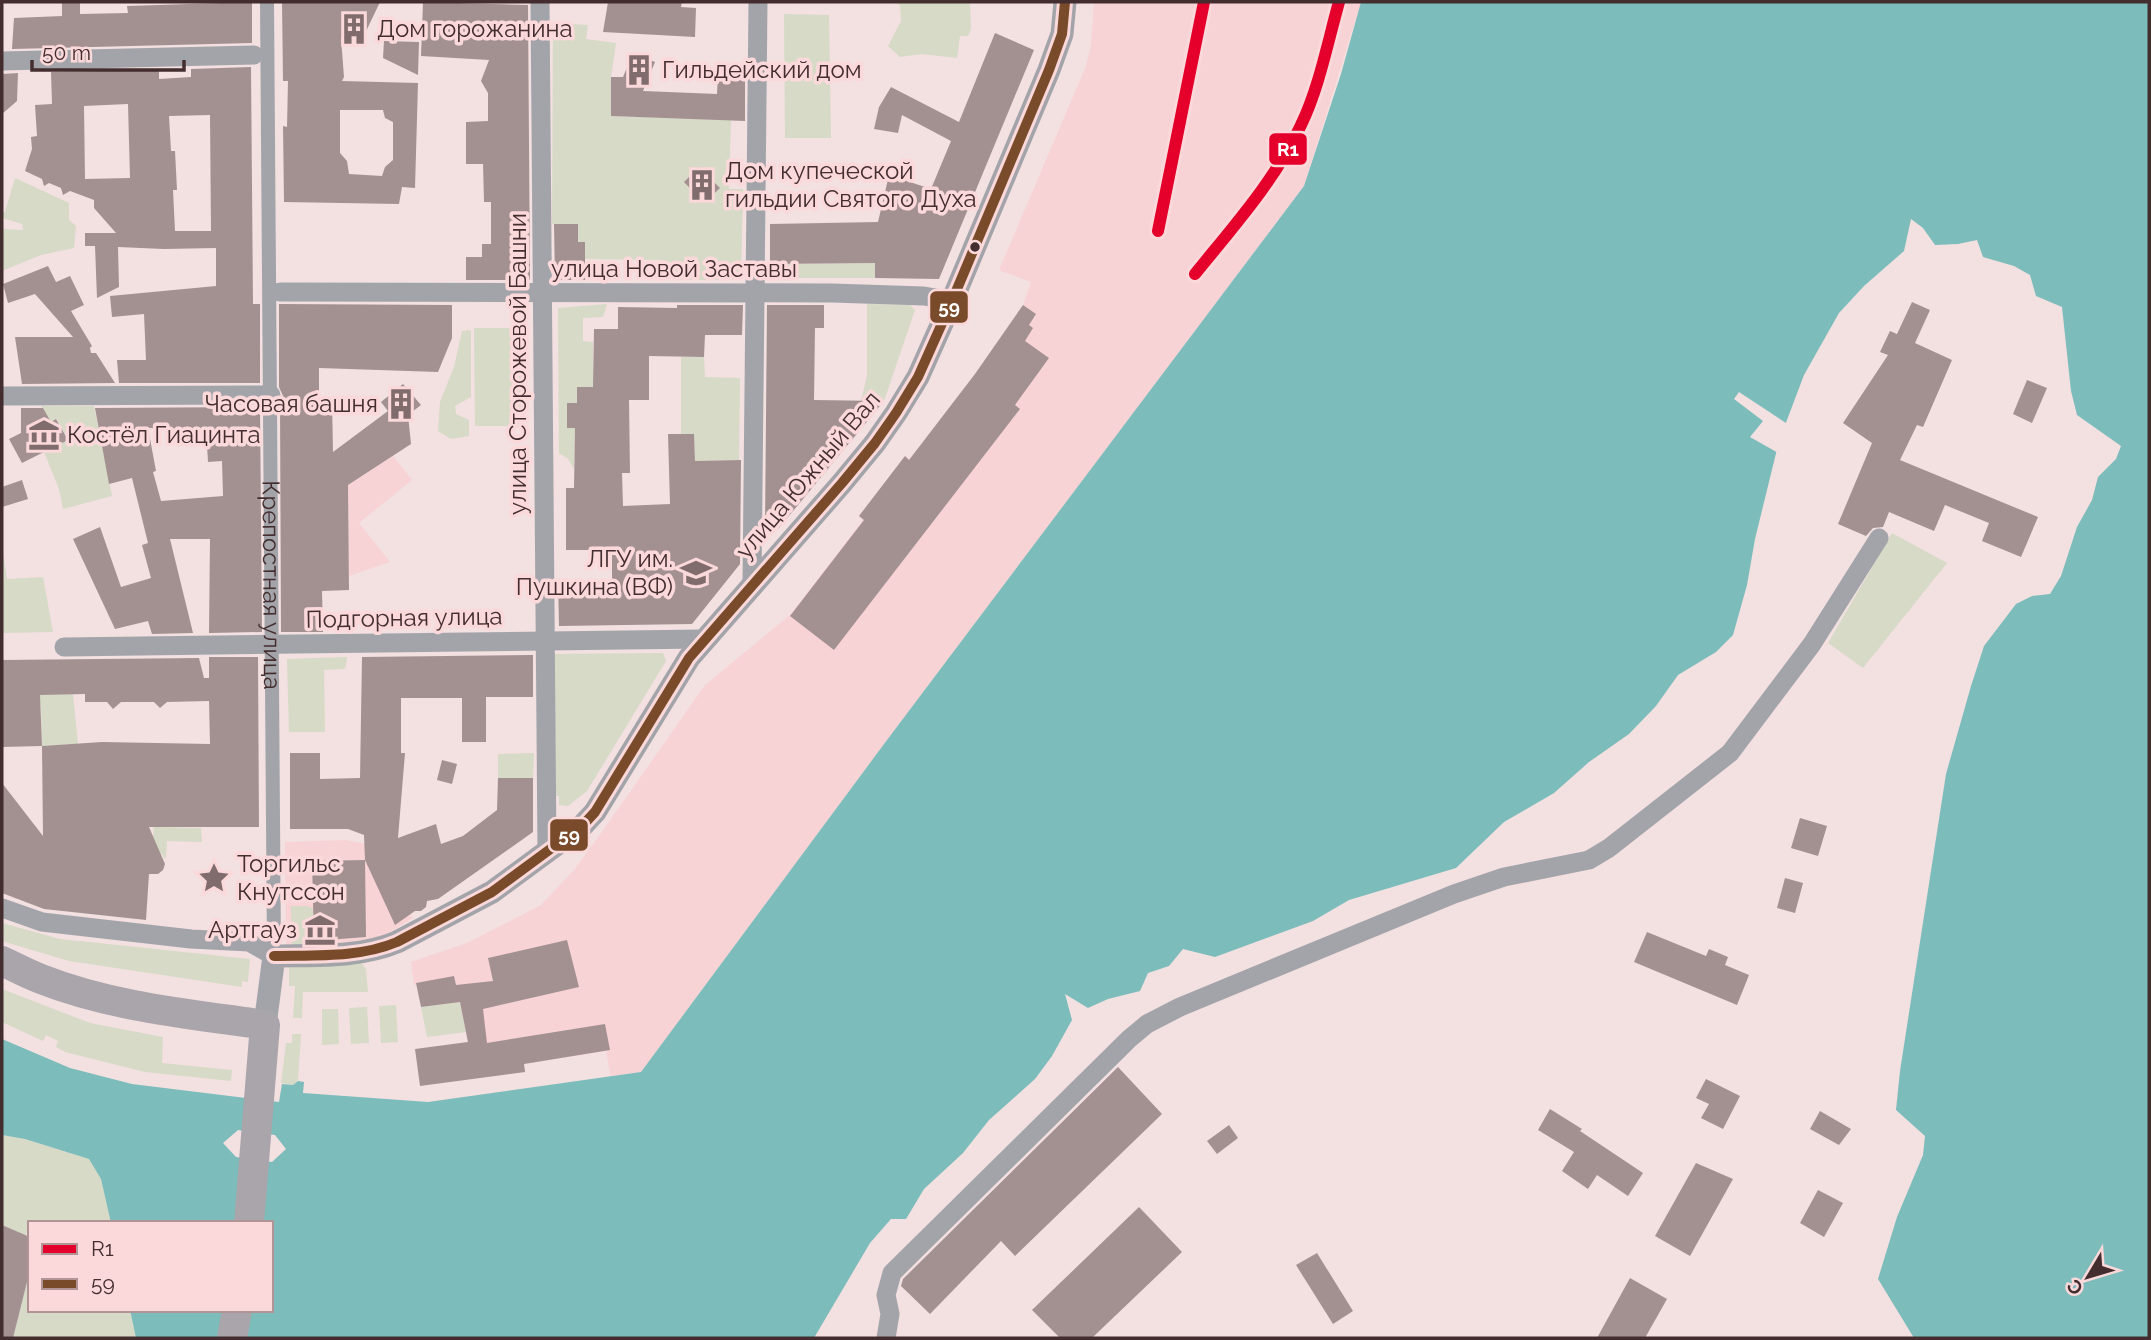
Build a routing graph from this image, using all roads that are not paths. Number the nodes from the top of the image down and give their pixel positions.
1 (267, 2) edge
2 (540, 2) edge
3 (758, 2) edge
4 (1065, 2) edge
5 (261, 55) junction
6 (2, 61) edge
7 (275, 292) junction
8 (754, 293) junction
9 (542, 294) junction
10 (952, 302) junction
11 (271, 395) junction
12 (2, 396) edge
13 (1879, 538) dead end
14 (752, 584) junction
15 (704, 639) junction
16 (545, 641) junction
17 (272, 644) junction
18 (64, 647) dead end
19 (547, 852) junction
20 (2, 908) edge
21 (274, 956) junction
22 (2, 961) edge
23 (265, 1025) junction
24 (249, 1221) edge
25 (237, 1312) edge
26 (890, 1314) junction
27 (232, 1338) edge
28 (886, 1338) edge
29 (903, 1338) edge

1 - 5 street, Крепостная улица
2 - 9 street, улица Сторожевой Башни
3 - 8 street
4 - 10 street, улица Южный Вал
5 - 6 street
5 - 7 street, Крепостная улица
7 - 9 street, улица Новой Заставы
7 - 11 street, Крепостная улица
8 - 9 street, улица Новой Заставы
8 - 10 street, улица Новой Заставы
8 - 14 street
9 - 16 street, улица Сторожевой Башни
10 - 14 street, улица Южный Вал
11 - 12 street
11 - 17 street, Крепостная улица
13 - 26 street
14 - 15 street, улица Южный Вал
15 - 16 street, Подгорная улица
15 - 19 street, улица Южный Вал
16 - 17 street, Подгорная улица
16 - 19 street, улица Сторожевой Башни
17 - 18 street, Подгорная улица
17 - 21 street, Крепостная улица
19 - 21 street, улица Южный Вал
20 - 21 street
21 - 23 street, Крепостная улица
22 - 23 main road
23 - 24 main road, Крепостная улица
25 - 27 main road
26 - 28 street
26 - 29 street

